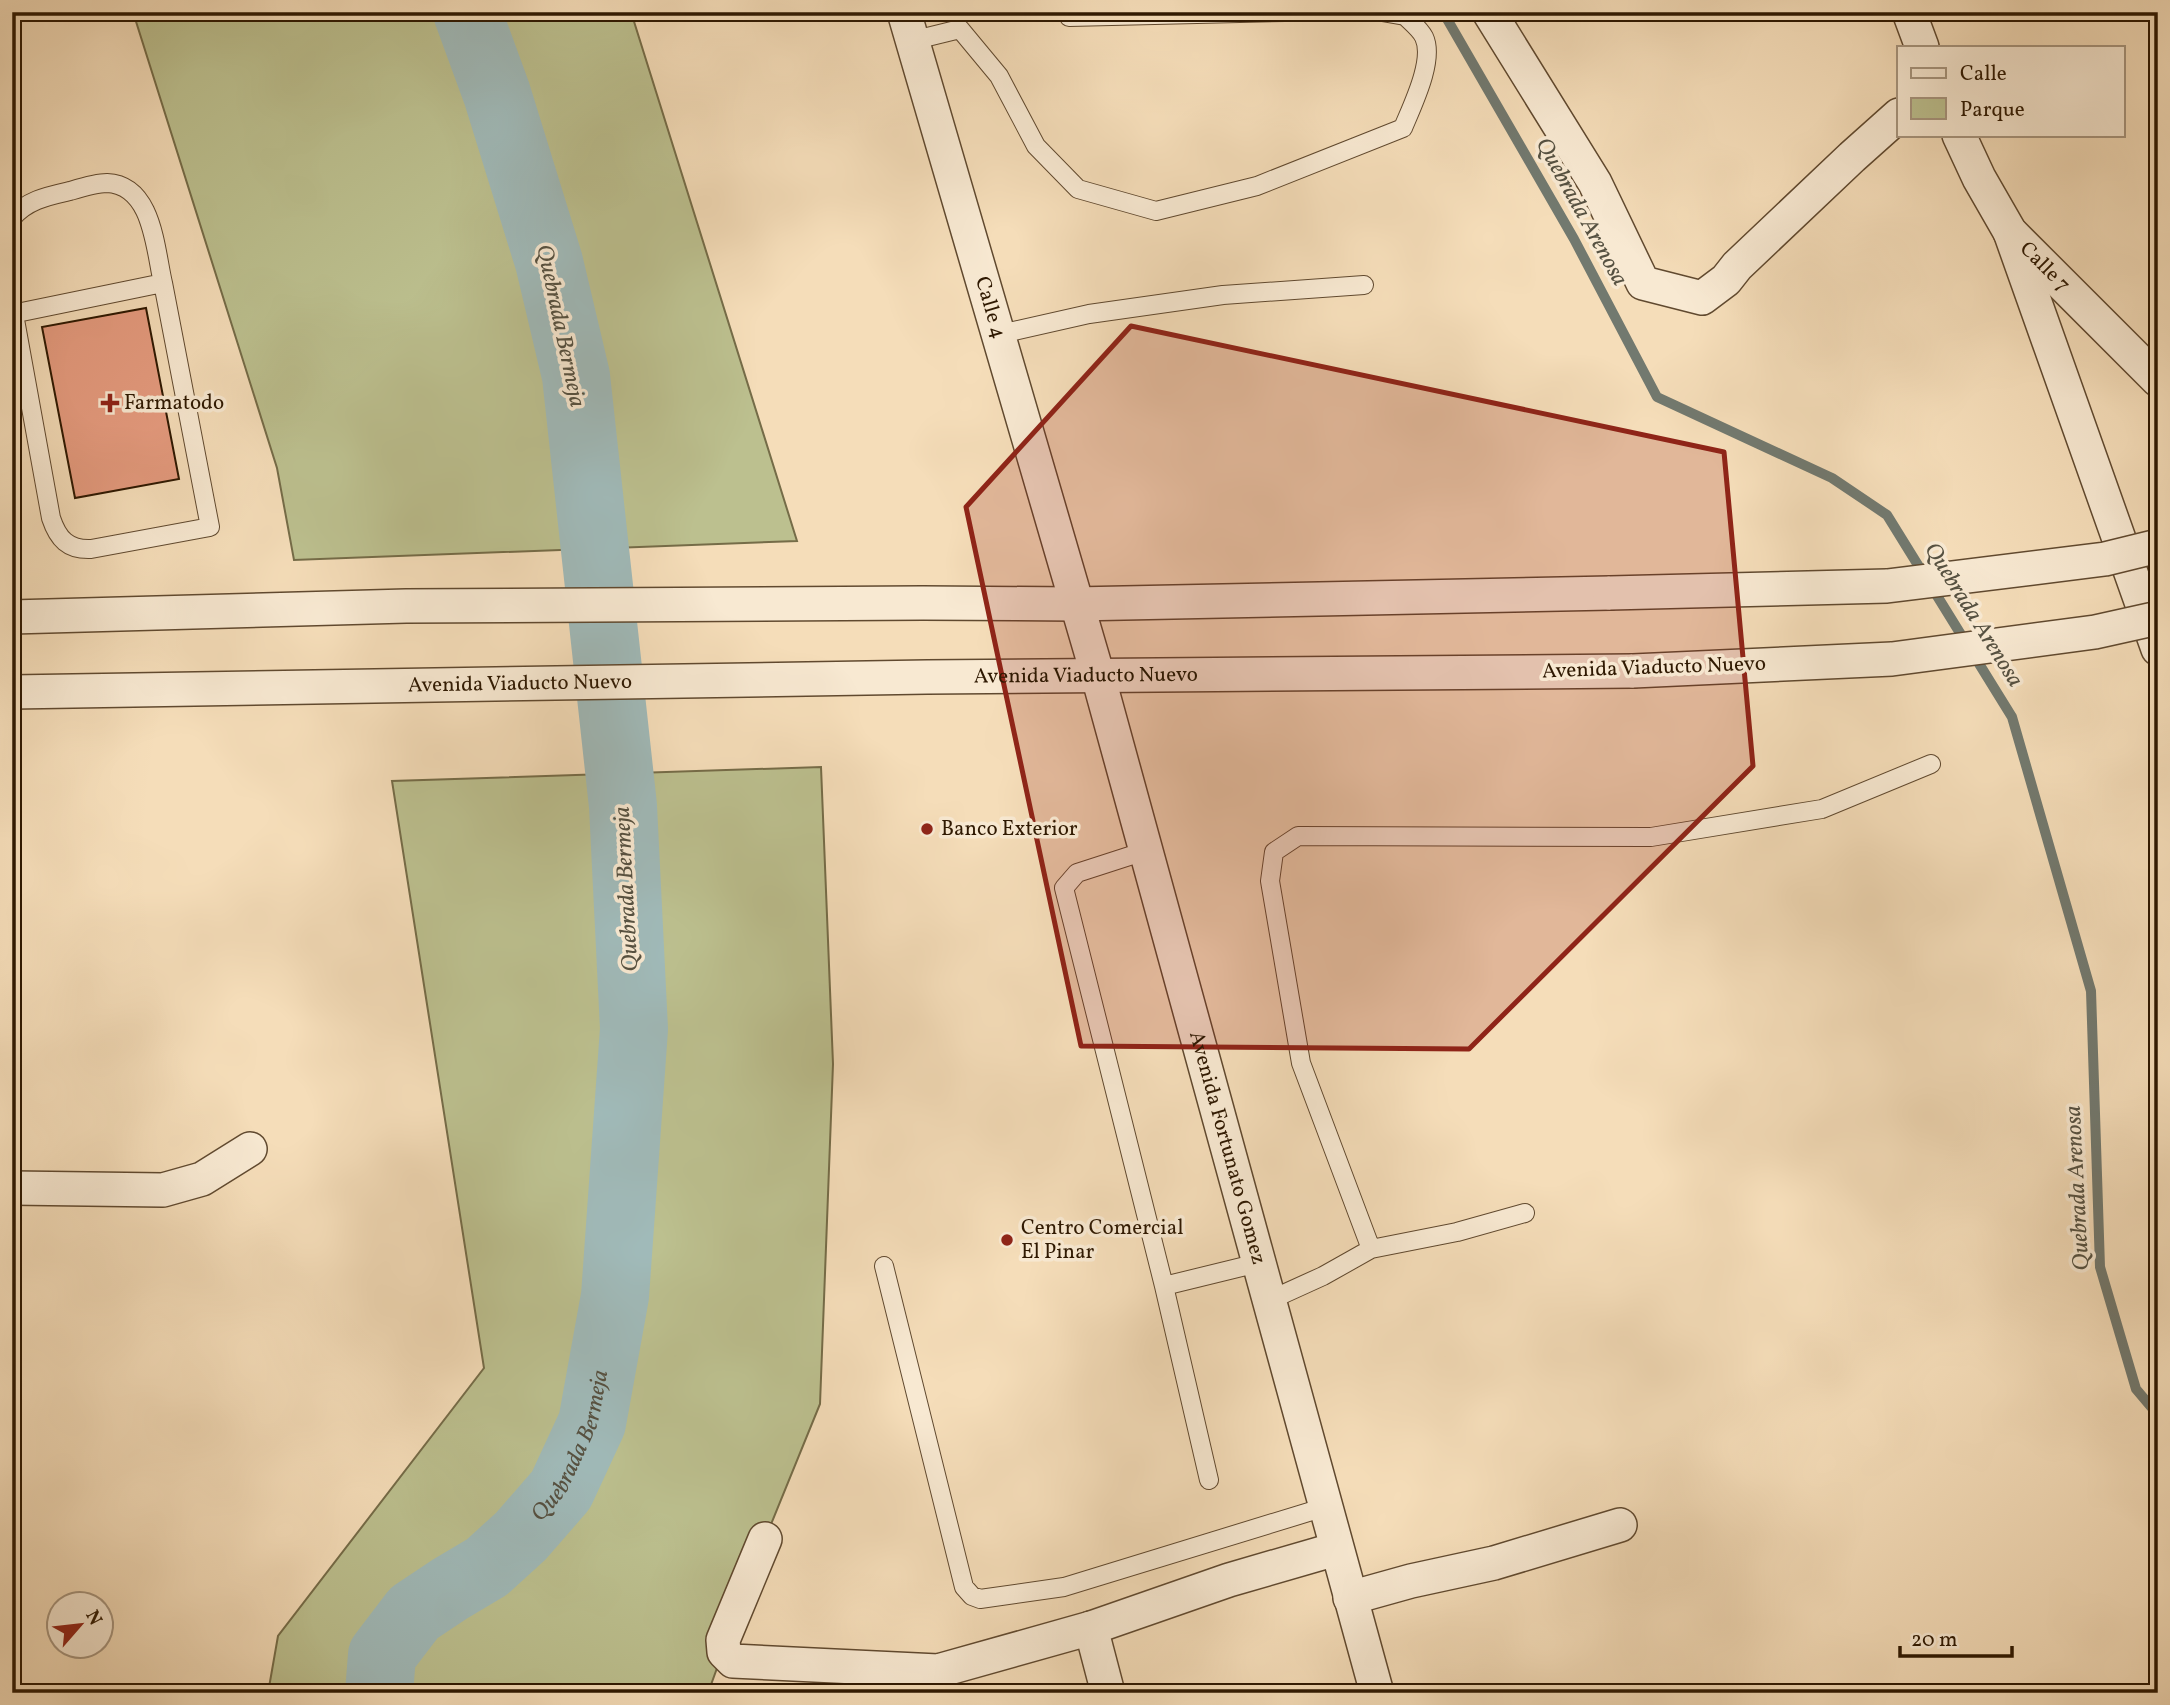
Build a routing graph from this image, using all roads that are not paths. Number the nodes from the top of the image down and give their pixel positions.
1 (1285, 12) edge
2 (1382, 12) edge
3 (1489, 12) edge
4 (1909, 12) edge
5 (1069, 17) dead end
6 (908, 27) edge
7 (1922, 46) edge
8 (1897, 118) edge
9 (1959, 136) edge
10 (12, 218) edge
11 (2011, 232) junction
12 (163, 283) junction
13 (1364, 285) dead end
14 (13, 310) edge
15 (1000, 334) junction
16 (2158, 380) edge
17 (2158, 546) edge
18 (1075, 604) junction
19 (12, 617) edge
20 (2158, 618) edge
21 (2158, 649) edge
22 (1098, 676) junction
23 (12, 692) edge
24 (1931, 764) dead end
25 (1145, 851) junction
26 (250, 1149) dead end
27 (12, 1188) edge
28 (1525, 1213) dead end
29 (1371, 1249) junction
30 (1258, 1263) junction
31 (884, 1266) dead end
32 (1164, 1286) junction
33 (1268, 1301) junction
34 (1209, 1480) dead end
35 (1325, 1507) junction
36 (1620, 1525) dead end
37 (765, 1539) dead end
38 (1336, 1549) junction
39 (1350, 1598) junction
40 (1091, 1628) junction
41 (941, 1682) edge
42 (1108, 1693) edge
43 (1377, 1693) edge

1 - 5 lane
2 - 6 lane
3 - 8 street
4 - 7 street
6 - 15 street, Calle 4
9 - 11 street, Calle 7
10 - 12 lane
11 - 16 street, Calle 7
11 - 21 street
12 - 14 lane
12 - 14 lane
13 - 15 lane
15 - 18 street, Calle 4
17 - 18 street, bridge
18 - 19 street
18 - 22 street, Avenida Fortunato Gomez
20 - 22 street, Avenida Viaducto Nuevo, bridge
22 - 23 street, Avenida Viaducto Nuevo
22 - 25 street, Avenida Fortunato Gomez
24 - 29 lane
25 - 30 street, Avenida Fortunato Gomez
25 - 32 lane
26 - 27 street
28 - 29 lane
29 - 33 lane
30 - 32 lane
30 - 33 street, Avenida Fortunato Gomez
31 - 35 lane
32 - 34 lane
33 - 35 street, Avenida Fortunato Gomez
35 - 38 street, Avenida Fortunato Gomez
36 - 39 street
37 - 41 street
38 - 39 street, Avenida Fortunato Gomez
38 - 40 street
39 - 43 street, Avenida Fortunato Gomez
40 - 41 street
40 - 42 street

